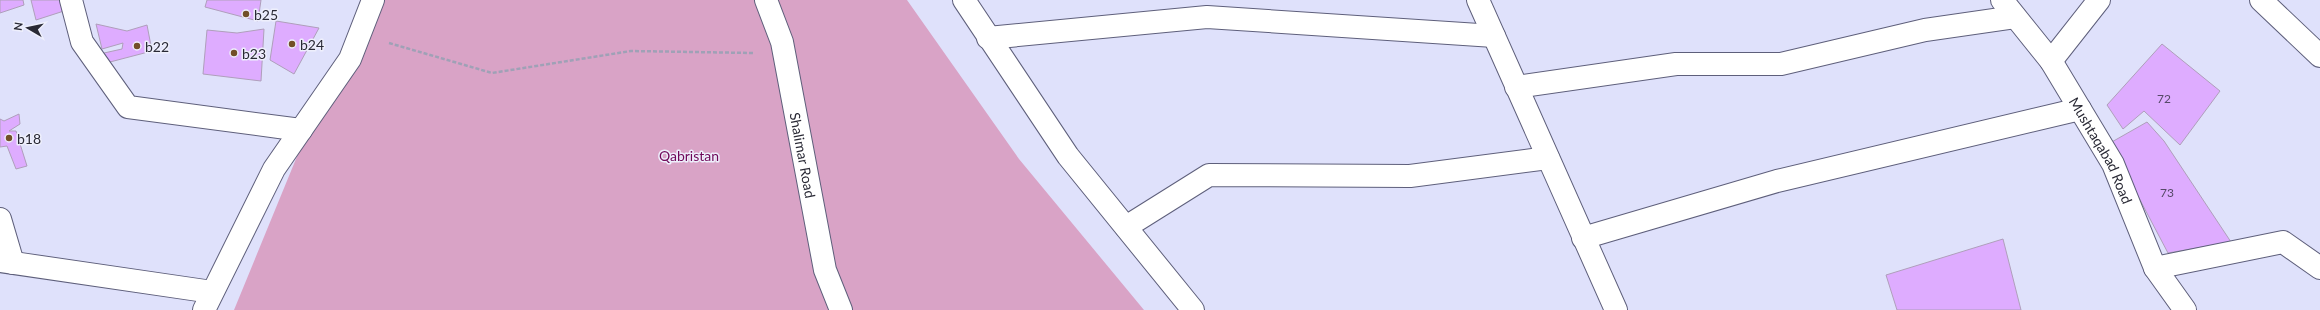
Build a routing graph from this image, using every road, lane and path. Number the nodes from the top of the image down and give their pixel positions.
1 (70, 0) edge
2 (373, 0) edge
3 (766, 0) edge
4 (964, 0) edge
5 (1478, 0) edge
6 (2002, 0) edge
7 (2098, 0) edge
8 (2261, 0) edge
9 (2016, 17) junction
10 (359, 35) junction
11 (1494, 36) junction
12 (988, 38) junction
13 (784, 53) junction
14 (2320, 56) edge
15 (2051, 61) junction
16 (1516, 86) junction
17 (2080, 109) junction
18 (301, 130) junction
19 (1548, 158) junction
20 (0, 219) edge
21 (1126, 227) junction
22 (1583, 238) junction
23 (6, 262) edge
24 (2155, 268) junction
25 (2320, 268) edge
26 (208, 301) edge
27 (840, 310) edge
28 (1193, 310) edge
29 (1616, 310) edge
30 (2185, 310) edge

1 - 18 street
2 - 10 street
3 - 13 street, Shalimar Road
4 - 12 street
5 - 11 street
6 - 9 street, Mushtaqabad Road
7 - 15 street
8 - 14 street
9 - 15 street, Mushtaqabad Road
9 - 16 street
10 - 13 path
10 - 18 street
11 - 12 street
11 - 16 street
12 - 21 street
13 - 27 street, Shalimar Road
15 - 17 street, Mushtaqabad Road
16 - 19 street
17 - 22 street
17 - 24 street, Mushtaqabad Road
18 - 26 street
19 - 21 street
19 - 22 street
20 - 23 street
21 - 28 street
22 - 29 street
23 - 26 street
24 - 25 street
24 - 30 street, Mushtaqabad Road

